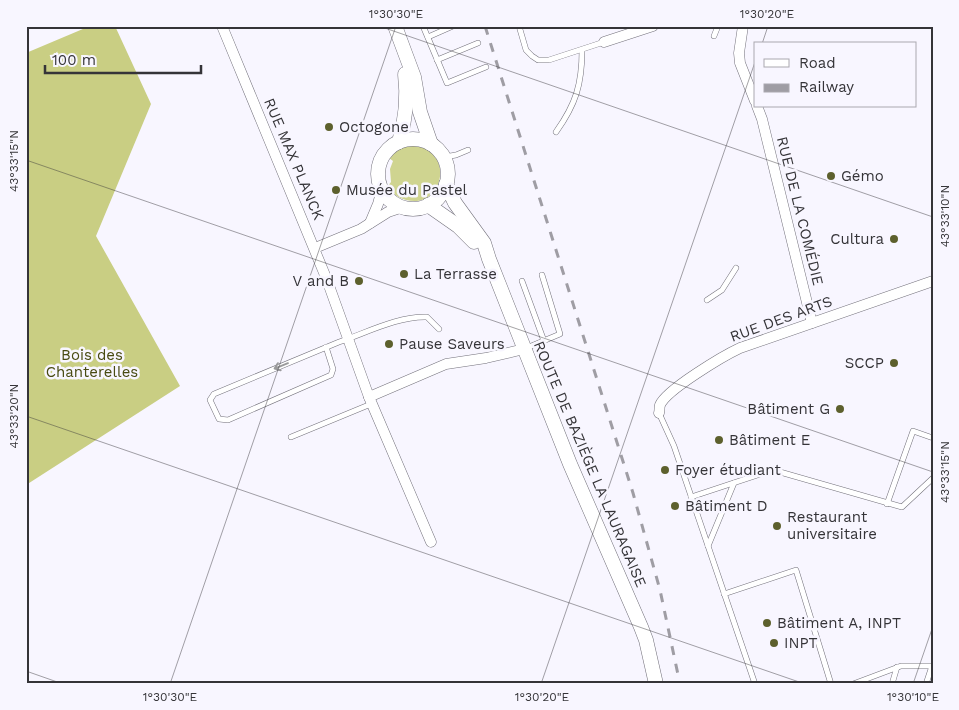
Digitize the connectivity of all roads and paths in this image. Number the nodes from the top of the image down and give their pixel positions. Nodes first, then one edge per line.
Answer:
1 (222, 26) edge
2 (387, 26) edge
3 (395, 26) edge
4 (423, 26) edge
5 (453, 26) edge
6 (519, 26) edge
7 (653, 26) edge
8 (718, 26) edge
9 (743, 26) edge
10 (714, 36) dead end
11 (428, 37) junction
12 (604, 42) joint
13 (478, 43) dead end
14 (582, 50) junction
15 (437, 60) junction
16 (486, 67) dead end
17 (578, 92) junction
18 (585, 94) dead end
19 (754, 98) edge
20 (758, 108) edge
21 (556, 132) dead end
22 (399, 142) junction
23 (431, 144) junction
24 (468, 150) dead end
25 (444, 157) junction
26 (446, 184) junction
27 (382, 189) junction
28 (428, 205) junction
29 (403, 207) junction
30 (370, 223) junction
31 (314, 248) junction
32 (489, 259) junction
33 (736, 268) dead end
34 (542, 275) dead end
35 (522, 281) dead end
36 (933, 282) edge
37 (707, 300) dead end
38 (812, 323) junction
39 (439, 329) dead end
40 (348, 339) junction
41 (544, 341) junction
42 (326, 347) junction
43 (524, 349) junction
44 (370, 400) junction
45 (659, 413) joint
46 (290, 437) dead end
47 (933, 438) edge
48 (933, 478) edge
49 (734, 483) junction
50 (690, 497) junction
51 (887, 504) junction
52 (431, 542) dead end
53 (708, 547) junction
54 (724, 594) junction
55 (933, 666) edge
56 (898, 667) junction
57 (656, 684) edge
58 (755, 684) edge
59 (831, 684) edge
60 (853, 684) edge
61 (892, 684) edge
62 (926, 684) edge

1 - 31 street, RUE MAX PLANCK
2 - 22 main road
3 - 23 main road
4 - 11 lane
5 - 11 lane
6 - 14 lane
7 - 12 street
8 - 10 lane
9 - 19 street
11 - 15 lane
12 - 14 lane
13 - 15 lane
14 - 17 lane
15 - 16 lane
17 - 18 lane
17 - 21 lane
20 - 38 street, RUE DE LA COMÉDIE
22 - 23 main road
22 - 27 main road
23 - 25 main road
24 - 25 lane
25 - 26 main road
26 - 28 main road
26 - 32 main road, ROUTE DE BAZIÈGE LA LAURAGAISE
27 - 29 main road
27 - 30 street
28 - 29 main road
28 - 32 main road, ROUTE DE BAZIÈGE LA LAURAGAISE
29 - 30 street
30 - 31 street
31 - 40 street, RUE MAX PLANCK
32 - 43 main road, ROUTE DE BAZIÈGE LA LAURAGAISE
33 - 37 lane
34 - 41 lane
35 - 41 lane
36 - 38 street, RUE DES ARTS
38 - 45 street, RUE DES ARTS
39 - 40 lane
40 - 42 lane
40 - 44 street, RUE MAX PLANCK
41 - 43 lane
42 -> 42 lane
43 - 44 street
43 - 57 main road, ROUTE DE BAZIÈGE LA LAURAGAISE
44 - 46 lane
44 - 52 street, RUE MAX PLANCK
45 - 50 lane
47 - 51 lane
48 - 51 lane
49 - 50 lane
49 - 51 lane
49 - 53 lane
50 - 53 lane
53 - 54 lane
54 - 58 lane
54 - 59 lane
55 - 56 lane
55 - 62 lane
56 - 60 lane
56 - 61 lane

